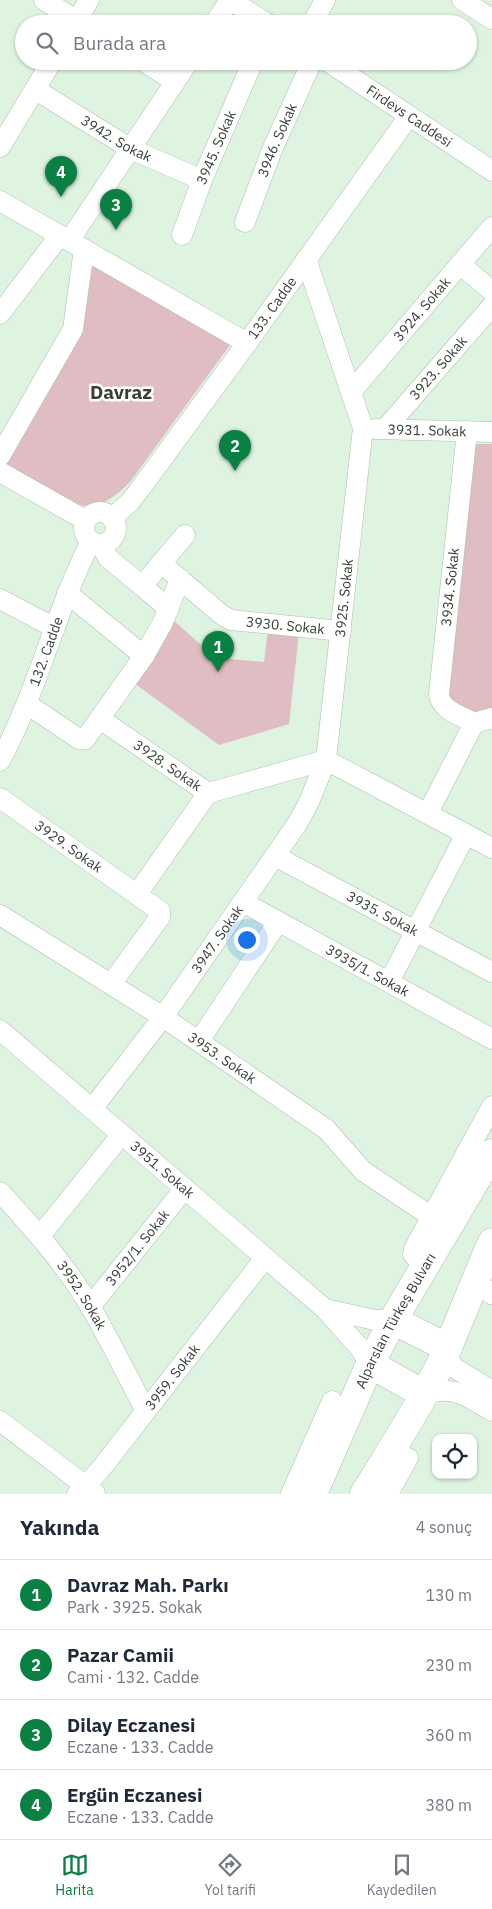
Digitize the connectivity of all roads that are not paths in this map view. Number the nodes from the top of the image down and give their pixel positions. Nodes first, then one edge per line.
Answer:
1 (44, 0) edge
2 (89, 0) edge
3 (230, 0) edge
4 (326, 0) edge
5 (467, 1) edge
6 (66, 15) edge
7 (82, 15) edge
8 (220, 15) edge
9 (254, 15) edge
10 (317, 15) edge
11 (492, 19) edge
12 (47, 70) edge
13 (157, 70) edge
14 (183, 70) edge
15 (249, 70) edge
16 (308, 70) edge
17 (340, 70) edge
18 (175, 82) junction
19 (36, 90) junction
20 (409, 116) junction
21 (0, 147) edge
22 (131, 148) junction
23 (491, 167) edge
24 (202, 180) junction
25 (0, 201) edge
26 (245, 222) dead end
27 (492, 227) edge
28 (182, 234) dead end
29 (71, 242) junction
30 (306, 259) junction
31 (460, 264) junction
32 (492, 290) edge
33 (492, 306) edge
34 (0, 314) edge
35 (246, 342) junction
36 (351, 392) junction
37 (363, 428) junction
38 (385, 429) junction
39 (467, 431) junction
40 (492, 432) edge
41 (0, 456) edge
42 (0, 472) edge
43 (112, 518) junction
44 (85, 520) junction
45 (185, 535) dead end
46 (96, 543) junction
47 (161, 563) junction
48 (180, 580) junction
49 (142, 586) junction
50 (67, 593) junction
51 (0, 599) edge
52 (169, 609) junction
53 (55, 628) junction
54 (341, 631) junction
55 (144, 656) junction
56 (28, 704) junction
57 (100, 719) junction
58 (483, 720) edge
59 (6, 736) edge
60 (326, 760) junction
61 (0, 761) edge
62 (208, 793) junction
63 (0, 798) edge
64 (428, 813) junction
65 (466, 834) junction
66 (492, 848) edge
67 (275, 856) junction
68 (137, 894) junction
69 (243, 902) junction
70 (0, 914) edge
71 (278, 922) junction
72 (416, 931) junction
73 (492, 972) edge
74 (389, 982) junction
75 (111, 984) junction
76 (163, 1017) junction
77 (0, 1030) edge
78 (492, 1039) edge
79 (198, 1041) junction
80 (492, 1106) edge
81 (92, 1109) junction
82 (122, 1134) junction
83 (492, 1153) edge
84 (184, 1188) junction
85 (2, 1200) edge
86 (432, 1217) junction
87 (40, 1236) junction
88 (492, 1242) edge
89 (266, 1258) junction
90 (423, 1267) junction
91 (90, 1307) junction
92 (325, 1309) junction
93 (393, 1320) junction
94 (448, 1348) junction
95 (370, 1364) junction
96 (492, 1391) edge
97 (424, 1394) junction
98 (332, 1401) dead end
99 (146, 1411) junction
100 (492, 1411) edge
101 (0, 1421) edge
102 (408, 1458) dead end
103 (86, 1491) edge
104 (291, 1494) edge
105 (312, 1494) edge
106 (364, 1494) edge
107 (388, 1494) edge

1 - 6 street
2 - 7 street
3 - 8 street
3 - 9 street
4 - 10 street
5 - 11 street
12 - 19 street
13 - 18 street
14 - 18 street
15 - 24 street, 3945. Sokak
16 - 26 street, 3946. Sokak
17 - 20 street, Firdevs Caddesi
18 - 22 street
19 - 21 street
19 - 22 street, 3942. Sokak
20 - 23 street, Firdevs Caddesi
20 - 30 street, 133. Cadde
22 - 24 street, 3942. Sokak
22 - 29 street
24 - 28 street, 3945. Sokak
25 - 29 street, 133. Cadde
27 - 31 street, 3924. Sokak
29 - 34 street
29 - 35 street, 133. Cadde
29 - 41 street
30 - 35 street, 133. Cadde
30 - 36 street, 3925. Sokak
31 - 32 street
31 - 36 street, 3924. Sokak
33 - 38 street, 3923. Sokak
35 - 43 street
36 - 37 street, 3925. Sokak
37 - 38 street, 3931. Sokak
37 - 54 street, 3925. Sokak
38 - 39 street, 3931. Sokak
39 - 40 street, 3931. Sokak
39 - 58 street, 3934. Sokak
42 - 44 street
43 - 44 street
43 - 46 street
44 - 46 street
45 - 47 street
46 - 49 street
46 - 50 street, 132. Cadde
47 - 48 street, 3930. Sokak
47 - 49 street
48 - 52 street
48 - 54 street, 3930. Sokak
49 - 52 street
50 - 53 street, 132. Cadde
50 - 55 street
51 - 53 street
52 - 55 street
53 - 56 street, 132. Cadde
54 - 60 street, 3925. Sokak
55 - 57 street
56 - 57 street
56 - 59 street, 132. Cadde
57 - 62 street, 3928. Sokak
58 - 64 street
59 - 61 street, 132. Cadde
60 - 62 street, 3928. Sokak
60 - 64 street
60 - 67 street, 3947. Sokak
62 - 68 street
63 - 68 street, 3929. Sokak
64 - 65 street
65 - 66 street
65 - 72 street
67 - 69 street, 3947. Sokak
67 - 72 street, 3935. Sokak
68 - 75 street, 3929. Sokak
69 - 71 street, 3935/1. Sokak
69 - 76 street, 3947. Sokak
70 - 75 street, 3953. Sokak
71 - 74 street, 3935/1. Sokak
71 - 79 street
72 - 73 street, 3935. Sokak
72 - 74 street
74 - 78 street, 3935/1. Sokak
75 - 76 street, 3953. Sokak
76 - 79 street, 3953. Sokak
76 - 81 street, 3947. Sokak
77 - 81 street, 3951. Sokak
79 - 86 street, 3953. Sokak
80 - 86 street
81 - 82 street, 3951. Sokak
82 - 84 street, 3951. Sokak
82 - 87 street
83 - 90 highway, Alparslan Türkeş Bulvarı
84 - 89 street, 3951. Sokak
84 - 91 street, 3952/1. Sokak
85 - 87 street, 3952. Sokak
86 - 90 street
87 - 91 street, 3952. Sokak
88 - 94 highway
89 - 92 street, 3951. Sokak
89 - 99 street, 3959. Sokak
90 - 93 highway, Alparslan Türkeş Bulvarı
91 - 99 street, 3952. Sokak
92 - 93 street, 3951. Sokak
92 - 95 street, 3951. Sokak
93 - 94 highway
93 - 95 highway, Alparslan Türkeş Bulvarı
94 - 96 street
94 - 97 highway
95 - 97 highway
95 - 105 highway, Alparslan Türkeş Bulvarı
97 - 100 street
97 - 106 highway
98 - 104 street
99 - 103 street, 3959. Sokak
101 - 103 street
102 - 107 street

